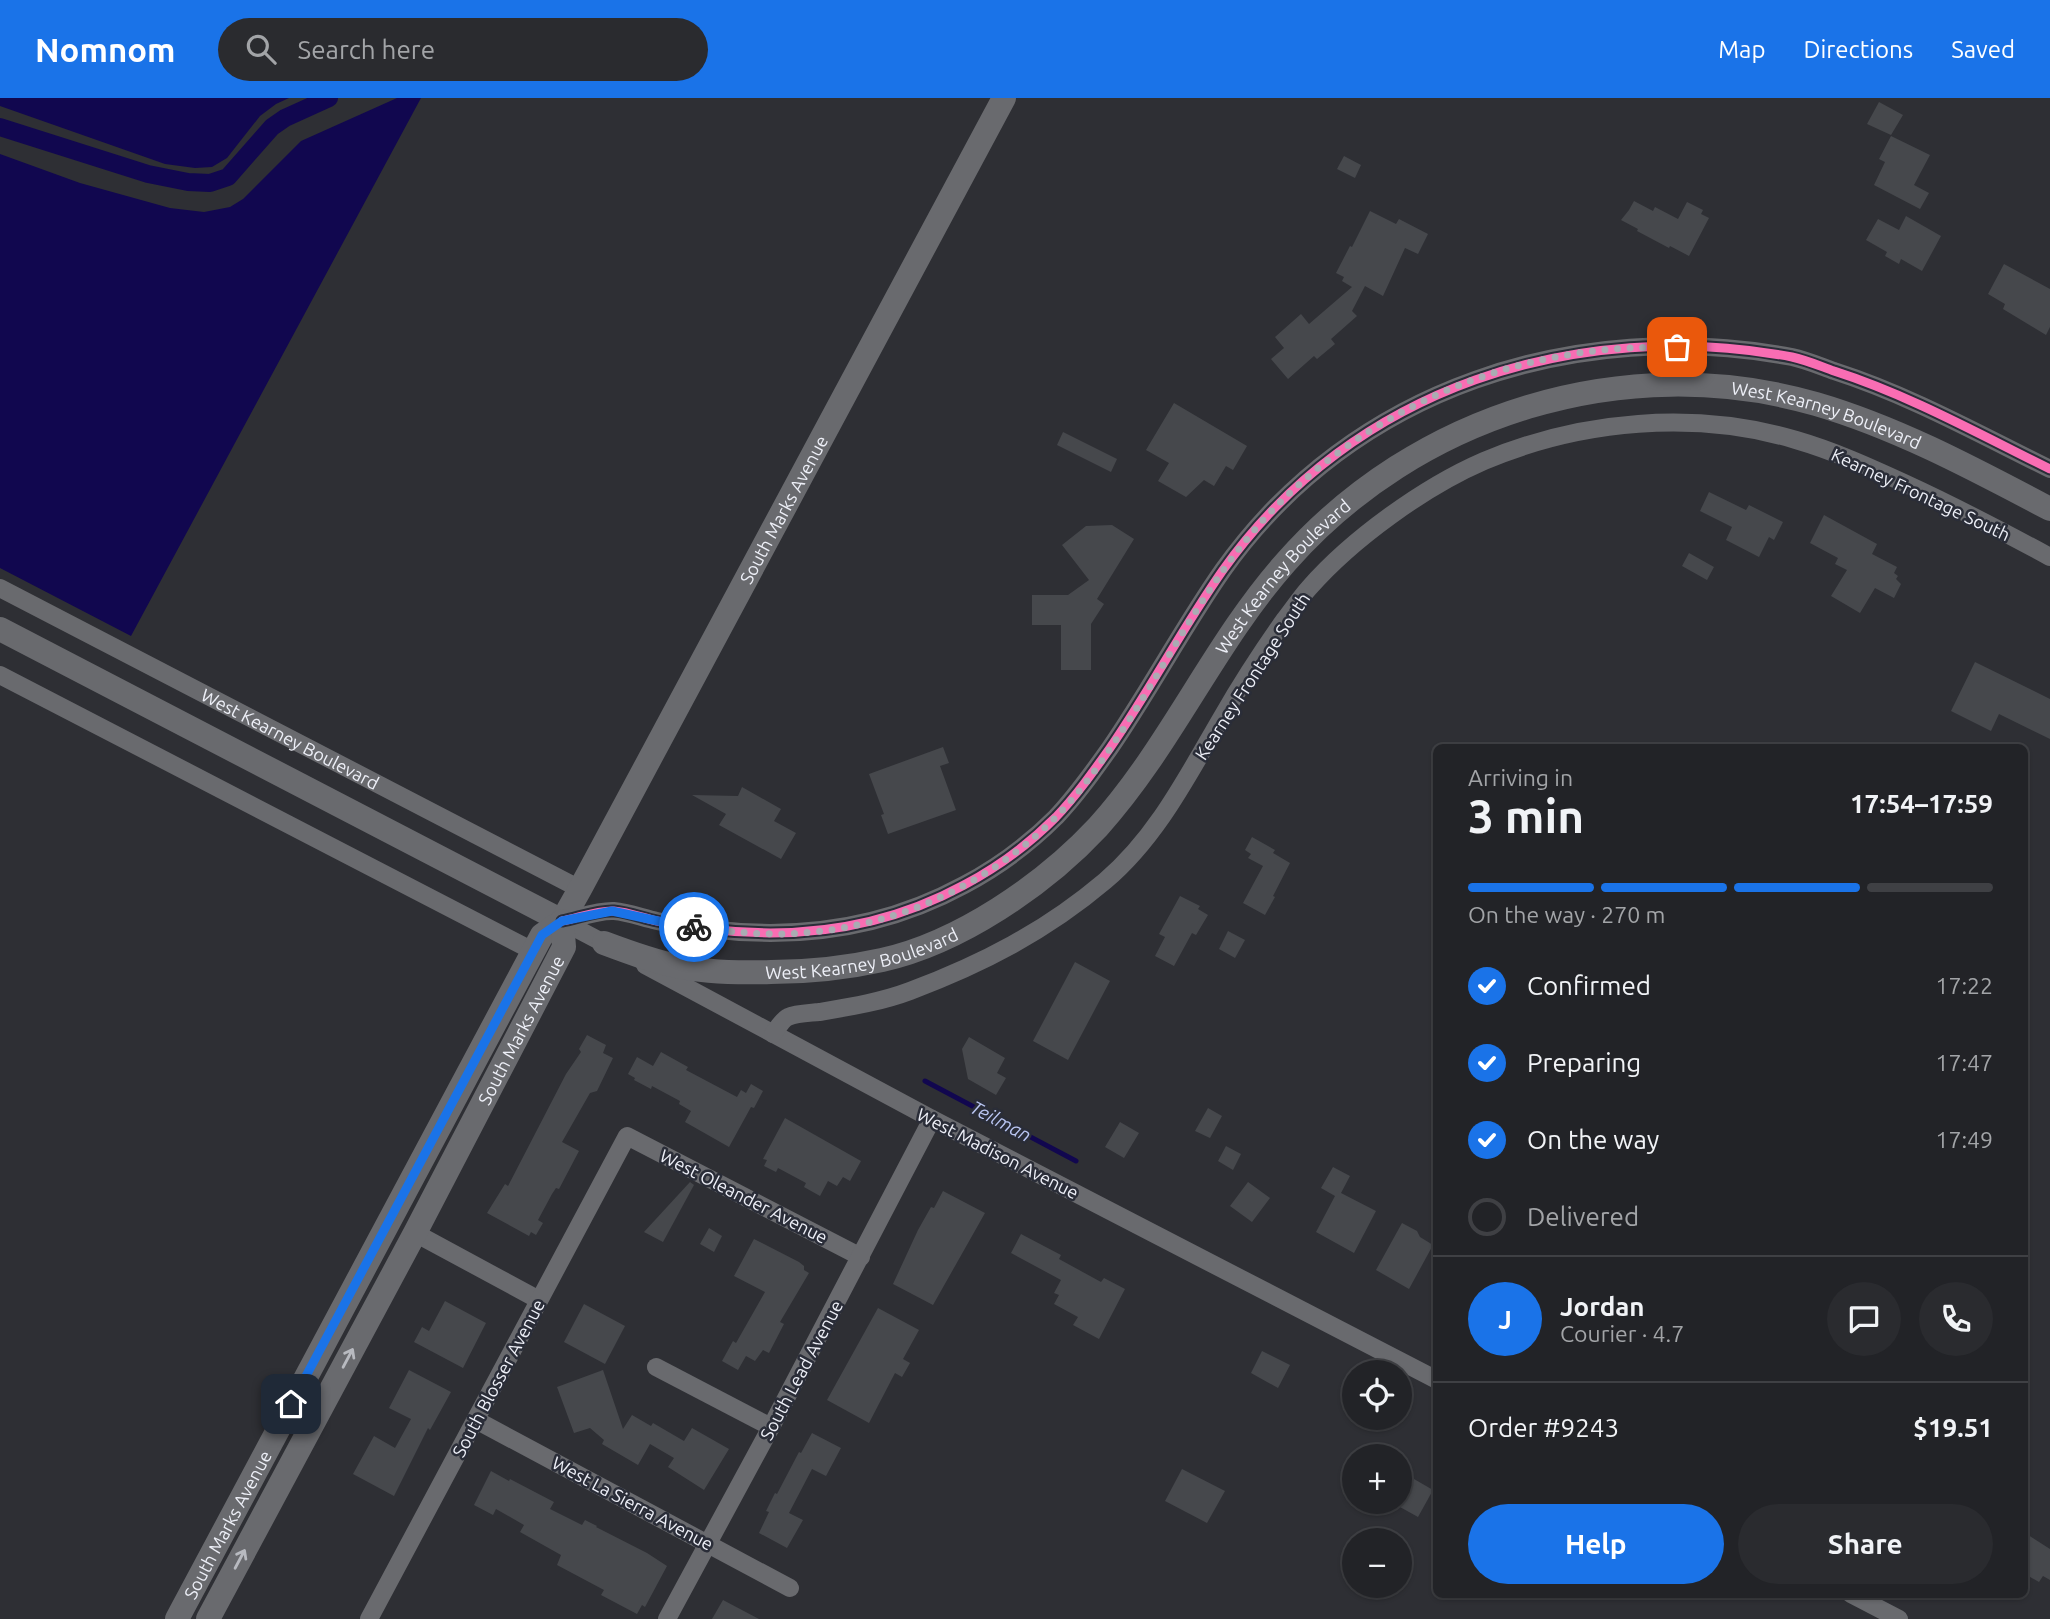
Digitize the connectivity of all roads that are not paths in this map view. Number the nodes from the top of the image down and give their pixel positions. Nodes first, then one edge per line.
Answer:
1 (1004, 98) edge
2 (2050, 469) edge
3 (2050, 509) edge
4 (2050, 557) edge
5 (0, 588) edge
6 (0, 629) edge
7 (0, 675) edge
8 (580, 889) junction
9 (562, 921) junction
10 (604, 943) junction
11 (533, 951) junction
12 (773, 1034) junction
13 (932, 1119) junction
14 (627, 1136) joint
15 (415, 1233) junction
16 (861, 1256) junction
17 (539, 1300) junction
18 (656, 1367) dead end
19 (1433, 1378) edge
20 (475, 1420) junction
21 (771, 1427) junction
22 (708, 1543) junction
23 (790, 1588) dead end
24 (1859, 1598) edge
25 (177, 1619) edge
26 (208, 1619) edge
27 (369, 1619) edge
28 (667, 1619) edge
29 (1899, 1619) edge

1 - 8 main road, South Marks Avenue
2 - 9 street
3 - 10 main road, West Kearney Boulevard
4 - 12 street, Kearney Frontage South
5 - 8 street, West Kearney Boulevard
6 - 9 main road, West Kearney Boulevard
7 - 11 street
8 - 9 main road, South Marks Avenue
9 - 10 street, West Madison Avenue
9 - 11 main road, South Marks Avenue
9 - 15 main road, South Marks Avenue
10 - 12 street, West Madison Avenue
11 - 25 main road, South Marks Avenue
12 - 13 street, West Madison Avenue
13 - 16 street, South Lead Avenue
13 - 19 street, West Madison Avenue
14 - 16 street, West Oleander Avenue
14 - 17 street, South Blosser Avenue
15 - 17 street
26 -> 15 main road, South Marks Avenue
16 - 21 street, South Lead Avenue
17 - 20 street, South Blosser Avenue
18 - 21 street
20 - 22 street, West La Sierra Avenue
20 - 27 street, South Blosser Avenue
21 - 22 street, South Lead Avenue
22 - 23 street, West La Sierra Avenue
22 - 28 street, South Lead Avenue
24 - 29 street

